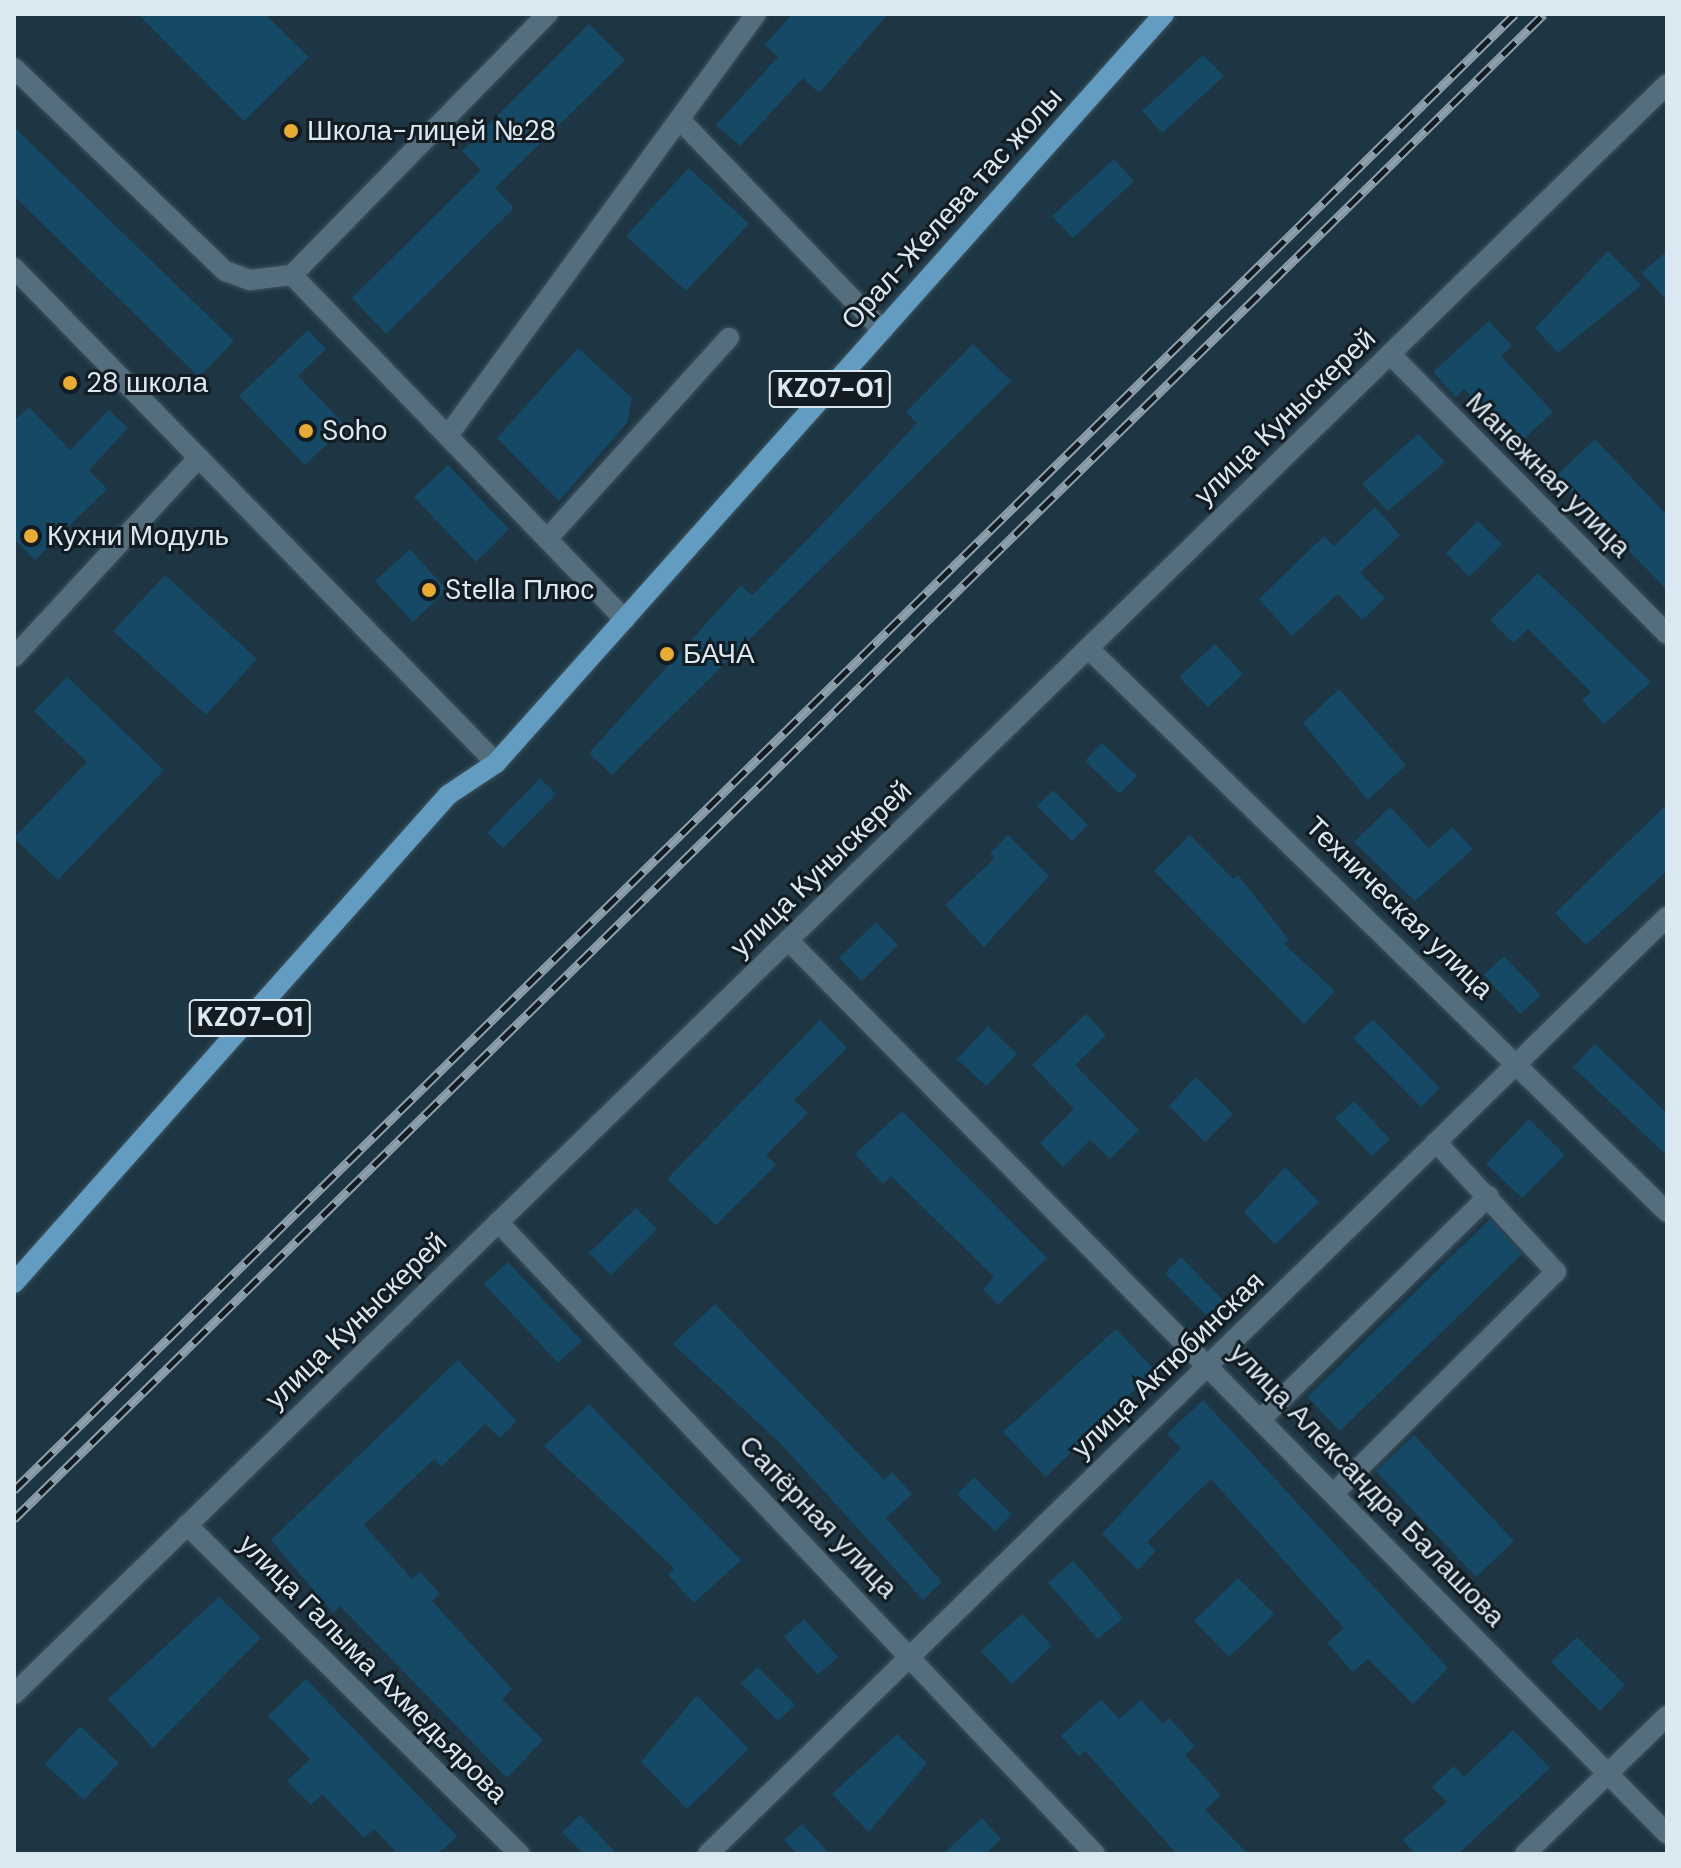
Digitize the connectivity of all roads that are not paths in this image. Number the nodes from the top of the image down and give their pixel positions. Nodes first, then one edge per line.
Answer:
1 (548, 14) edge
2 (756, 14) edge
3 (1164, 14) edge
4 (14, 68) edge
5 (1667, 84) edge
6 (682, 122) junction
7 (14, 268) edge
8 (292, 275) junction
9 (882, 330) junction
10 (729, 338) dead end
11 (1390, 354) junction
12 (449, 434) junction
13 (199, 457) junction
14 (548, 538) junction
15 (625, 620) junction
16 (1667, 634) edge
17 (1088, 648) junction
18 (14, 657) edge
19 (496, 763) junction
20 (1667, 917) edge
21 (788, 940) junction
22 (1518, 1063) junction
23 (1436, 1142) junction
24 (1489, 1196) junction
25 (1667, 1212) edge
26 (498, 1222) junction
27 (14, 1283) edge
28 (1209, 1364) junction
29 (1263, 1417) junction
30 (1335, 1492) junction
31 (187, 1525) junction
32 (912, 1655) junction
33 (14, 1694) edge
34 (1667, 1716) edge
35 (1609, 1771) junction
36 (1667, 1834) edge
37 (520, 1854) edge
38 (708, 1854) edge
39 (1095, 1854) edge
40 (1525, 1854) edge

1 - 8 street
2 - 6 street
3 - 9 main road, Орал-Желева тас жолы / KZ07-01
4 - 8 street
5 - 11 street, улица Куныскерей
6 - 9 street
6 - 12 street
7 - 13 street
8 - 12 street
9 - 15 main road, Орал-Желева тас жолы / KZ07-01
10 - 14 street
11 - 16 street, Манежная улица
11 - 17 street, улица Куныскерей
12 - 14 street
13 - 18 street
13 - 19 street
14 - 15 street
15 - 19 main road, Орал-Желева тас жолы / KZ07-01
17 - 21 street, улица Куныскерей
17 - 22 street, Техническая улица
19 - 27 main road, KZ07-01
20 - 22 street, улица Актюбинская
21 - 26 street, улица Куныскерей
21 - 28 street, улица Александра Балашова
22 - 23 street, улица Актюбинская
22 - 25 street, Техническая улица
23 - 24 street
23 - 28 street, улица Актюбинская
24 - 29 street
24 - 30 street
26 - 31 street, улица Куныскерей
26 - 32 street, Сапёрная улица
28 - 29 street, улица Александра Балашова
28 - 32 street, улица Актюбинская
29 - 30 street, улица Александра Балашова
30 - 35 street, улица Александра Балашова
31 - 33 street, улица Куныскерей
31 - 37 street, улица Галыма Ахмедьярова
32 - 38 street, улица Актюбинская
32 - 39 street, Сапёрная улица
34 - 35 street
35 - 36 street, улица Александра Балашова
35 - 40 street

